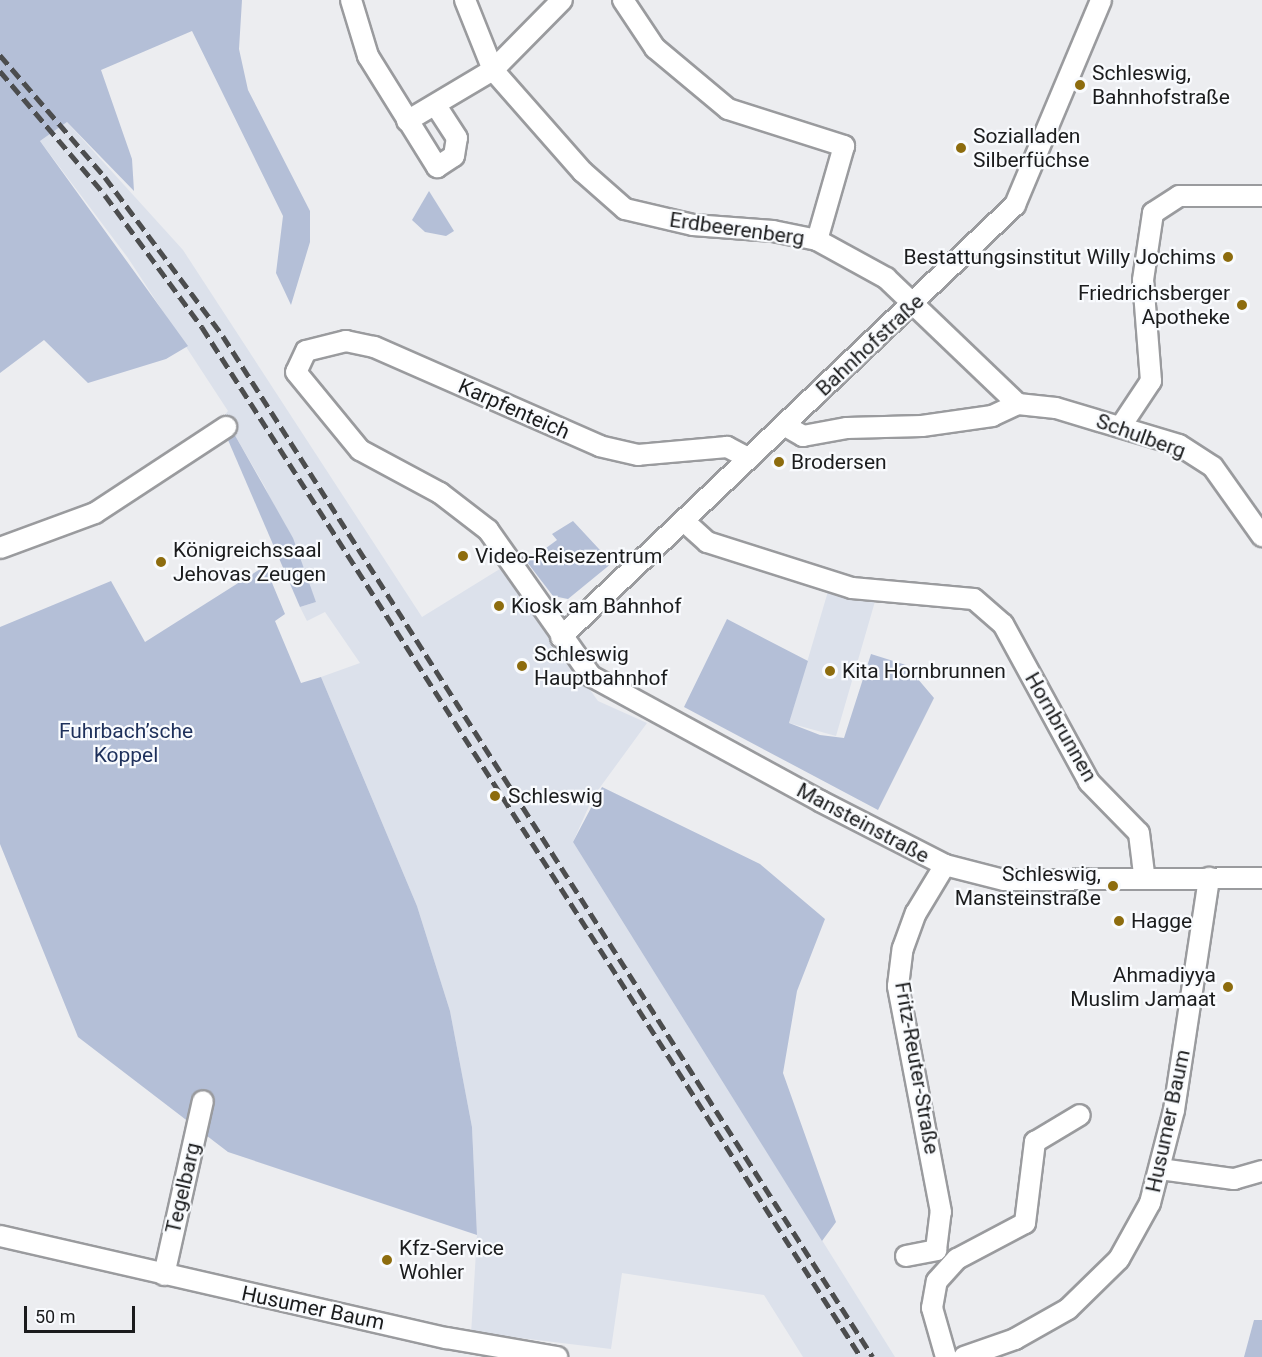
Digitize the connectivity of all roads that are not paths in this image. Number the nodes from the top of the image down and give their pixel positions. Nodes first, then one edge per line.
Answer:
1 (351, 0) edge
2 (465, 0) edge
3 (562, 0) edge
4 (623, 0) edge
5 (1101, 0) edge
6 (493, 69) junction
7 (437, 107) junction
8 (407, 121) junction
9 (1262, 196) edge
10 (817, 240) junction
11 (913, 305) junction
12 (296, 372) joint
13 (1018, 404) junction
14 (784, 425) junction
15 (1121, 426) junction
16 (226, 427) dead end
17 (748, 458) junction
18 (685, 522) junction
19 (1262, 536) edge
20 (0, 548) edge
21 (561, 637) junction
22 (945, 865) junction
23 (1144, 874) junction
24 (1209, 878) junction
25 (1262, 878) edge
26 (203, 1101) dead end
27 (1080, 1115) dead end
28 (1161, 1169) junction
29 (1262, 1171) edge
30 (0, 1236) edge
31 (906, 1256) dead end
32 (164, 1275) junction
33 (492, 1352) edge
34 (557, 1357) edge
35 (946, 1357) edge
36 (964, 1357) edge

1 - 8 street
2 - 6 street, Erdbeerenberg
3 - 6 street
4 - 10 street
5 - 11 street, Bahnhofstraße
6 - 7 street
6 - 10 street, Erdbeerenberg
7 - 8 street
7 - 8 street
9 - 15 street
10 - 11 street, Erdbeerenberg
11 - 13 street, Erdbeerenberg
11 - 14 street, Bahnhofstraße
12 - 17 street, Karpfenteich
12 - 21 street, Mansteinstraße
13 - 14 street
13 - 15 street, Schulberg
14 - 17 street, Bahnhofstraße
15 - 19 street, Schulberg
16 - 20 street
17 - 18 street, Bahnhofstraße
18 - 21 street, Bahnhofstraße
18 - 23 street, Hornbrunnen
21 - 22 street, Mansteinstraße
22 - 23 street, Mansteinstraße
22 - 31 street, Fritz-Reuter-Straße
23 - 24 street, Mansteinstraße
24 - 25 street
24 - 28 street, Husumer Baum
26 - 32 street, Tegelbarg
27 - 35 street
28 - 29 street
28 - 36 street, Husumer Baum
30 - 32 street, Husumer Baum
32 - 33 street, Husumer Baum
33 - 34 street, Husumer Baum

